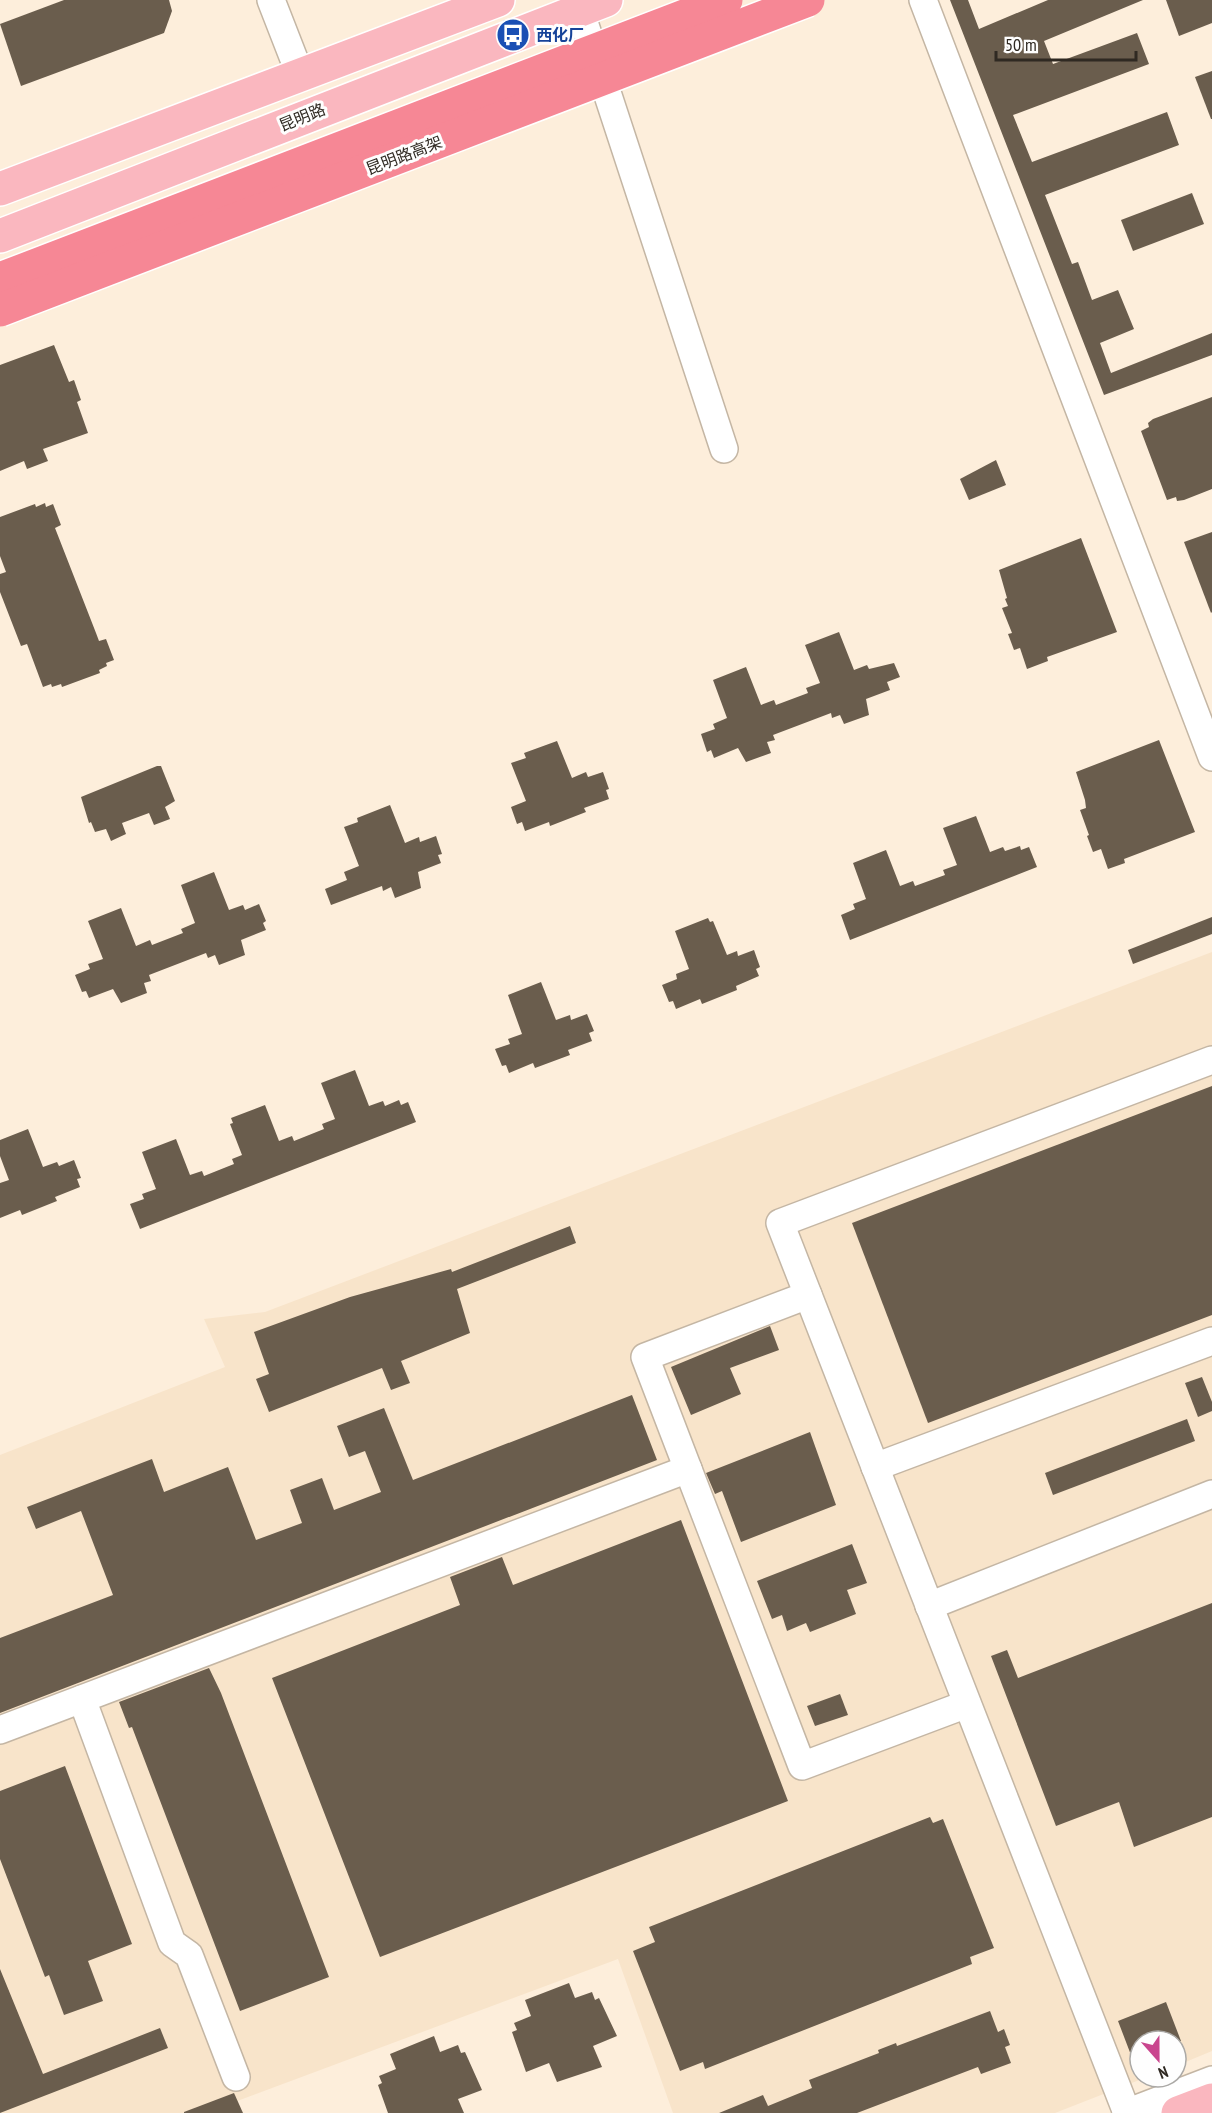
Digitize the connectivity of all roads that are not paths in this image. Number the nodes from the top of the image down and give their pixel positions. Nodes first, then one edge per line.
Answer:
1 (271, 0) edge
2 (498, 0) edge
3 (726, 0) edge
4 (808, 0) edge
5 (923, 0) edge
6 (593, 5) edge
7 (301, 76) junction
8 (0, 189) edge
9 (0, 236) edge
10 (0, 279) edge
11 (0, 310) edge
12 (724, 449) dead end
13 (1212, 757) edge
14 (1212, 1060) edge
15 (808, 1295) junction
16 (1212, 1341) edge
17 (875, 1467) junction
18 (688, 1469) junction
19 (1212, 1494) edge
20 (929, 1606) junction
21 (82, 1699) junction
22 (967, 1704) junction
23 (0, 1730) edge
24 (236, 2077) dead end
25 (1212, 2080) edge
26 (1212, 2100) edge
27 (1126, 2113) edge
28 (1178, 2113) edge

1 - 7 street
2 - 7 main road
3 - 10 highway, 昆明路高架, bridge
4 - 11 highway, 昆明路高架, bridge
5 - 13 street
6 - 9 main road, 昆明路
6 - 12 street
7 - 8 main road
14 - 15 street
15 - 17 street
15 - 18 street
16 - 17 street
17 - 20 street
18 - 21 street
18 - 22 street
19 - 20 street
20 - 22 street
21 - 23 street
21 - 24 street
22 - 27 street
25 - 27 street
26 - 28 main road

